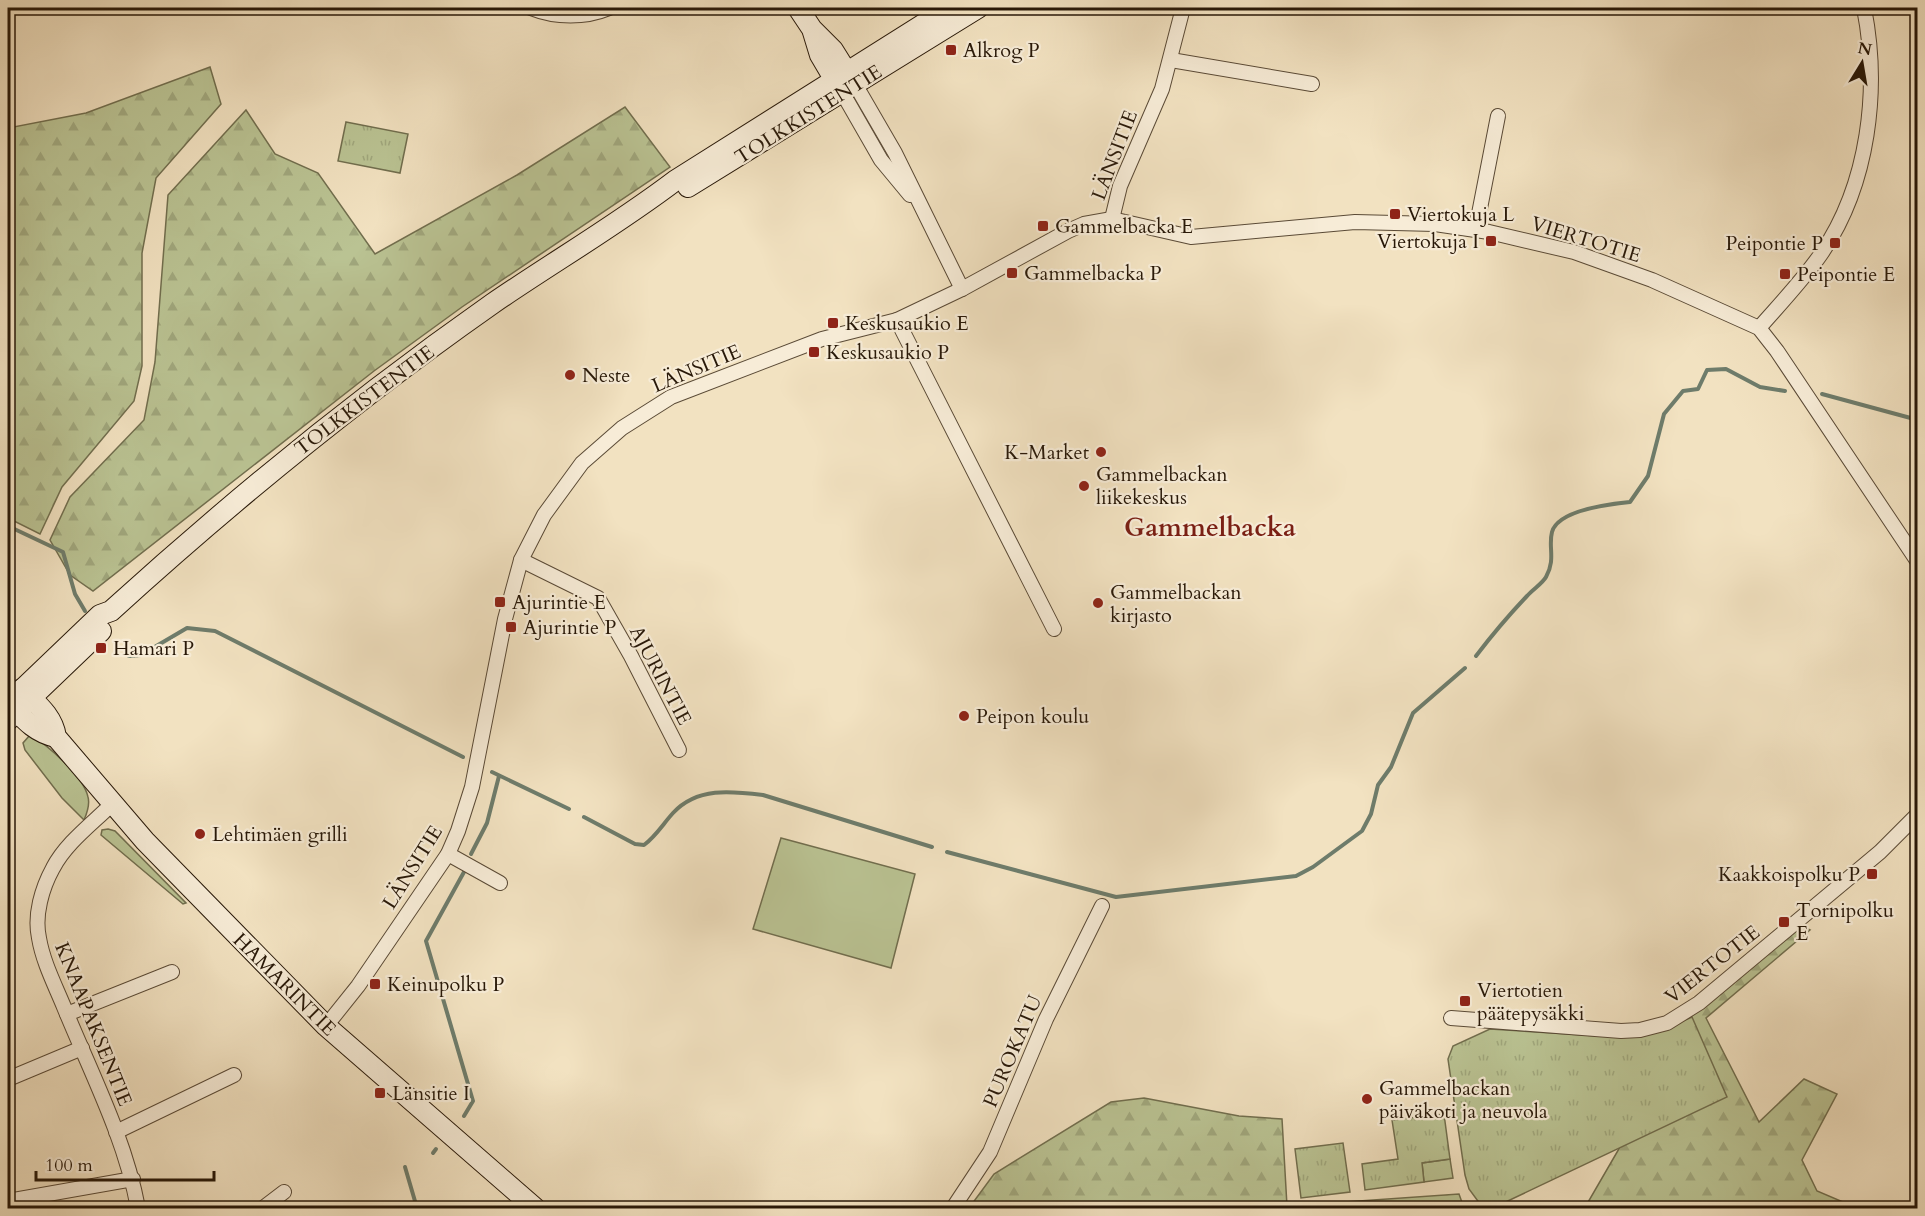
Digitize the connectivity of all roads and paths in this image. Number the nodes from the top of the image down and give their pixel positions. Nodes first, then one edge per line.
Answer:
1 (531, 8) edge
2 (609, 8) edge
3 (798, 8) edge
4 (949, 8) edge
5 (978, 8) edge
6 (1183, 8) edge
7 (1864, 8) edge
8 (1171, 60) junction
9 (844, 82) junction
10 (1312, 84) dead end
11 (1498, 116) dead end
12 (1112, 219) junction
13 (1476, 230) junction
14 (962, 289) junction
15 (897, 320) junction
16 (1760, 328) junction
17 (521, 560) junction
18 (1917, 562) edge
19 (1054, 629) dead end
20 (15, 704) edge
21 (679, 750) dead end
22 (112, 804) junction
23 (1917, 816) edge
24 (448, 854) junction
25 (500, 883) dead end
26 (1102, 906) dead end
27 (172, 972) dead end
28 (67, 1014) junction
29 (1450, 1018) dead end
30 (326, 1026) junction
31 (82, 1048) junction
32 (234, 1075) dead end
33 (8, 1076) edge
34 (116, 1132) junction
35 (133, 1179) junction
36 (284, 1191) dead end
37 (8, 1201) edge
38 (138, 1209) edge
39 (263, 1209) edge
40 (535, 1209) edge
41 (953, 1209) edge

1 - 2 street
3 - 9 street
4 - 9 street, TOLKKISTENTIE
5 - 9 street, TOLKKISTENTIE
6 - 8 street, LÄNSITIE
7 - 16 street
8 - 10 street
8 - 12 street, LÄNSITIE
9 - 14 street
9 - 20 street, TOLKKISTENTIE
11 - 13 street
12 - 13 street, VIERTOTIE
12 - 14 street, LÄNSITIE
13 - 16 street, VIERTOTIE
14 - 15 street, LÄNSITIE
15 - 17 street, LÄNSITIE
15 - 19 street
16 - 18 street
17 - 21 street, AJURINTIE
17 - 24 street, LÄNSITIE
20 - 22 street, HAMARINTIE
22 - 28 street, KNAAPAKSENTIE
22 - 30 street, HAMARINTIE
23 - 29 street, VIERTOTIE
24 - 25 street
24 - 30 street, LÄNSITIE
26 - 41 street, PUROKATU
27 - 28 street
28 - 31 street, KNAAPAKSENTIE
30 - 40 street, HAMARINTIE
31 - 33 street
31 - 34 street, KNAAPAKSENTIE
32 - 34 street
34 - 35 street, KNAAPAKSENTIE
35 - 37 street
35 - 38 street, KNAAPAKSENTIE
36 - 39 street

